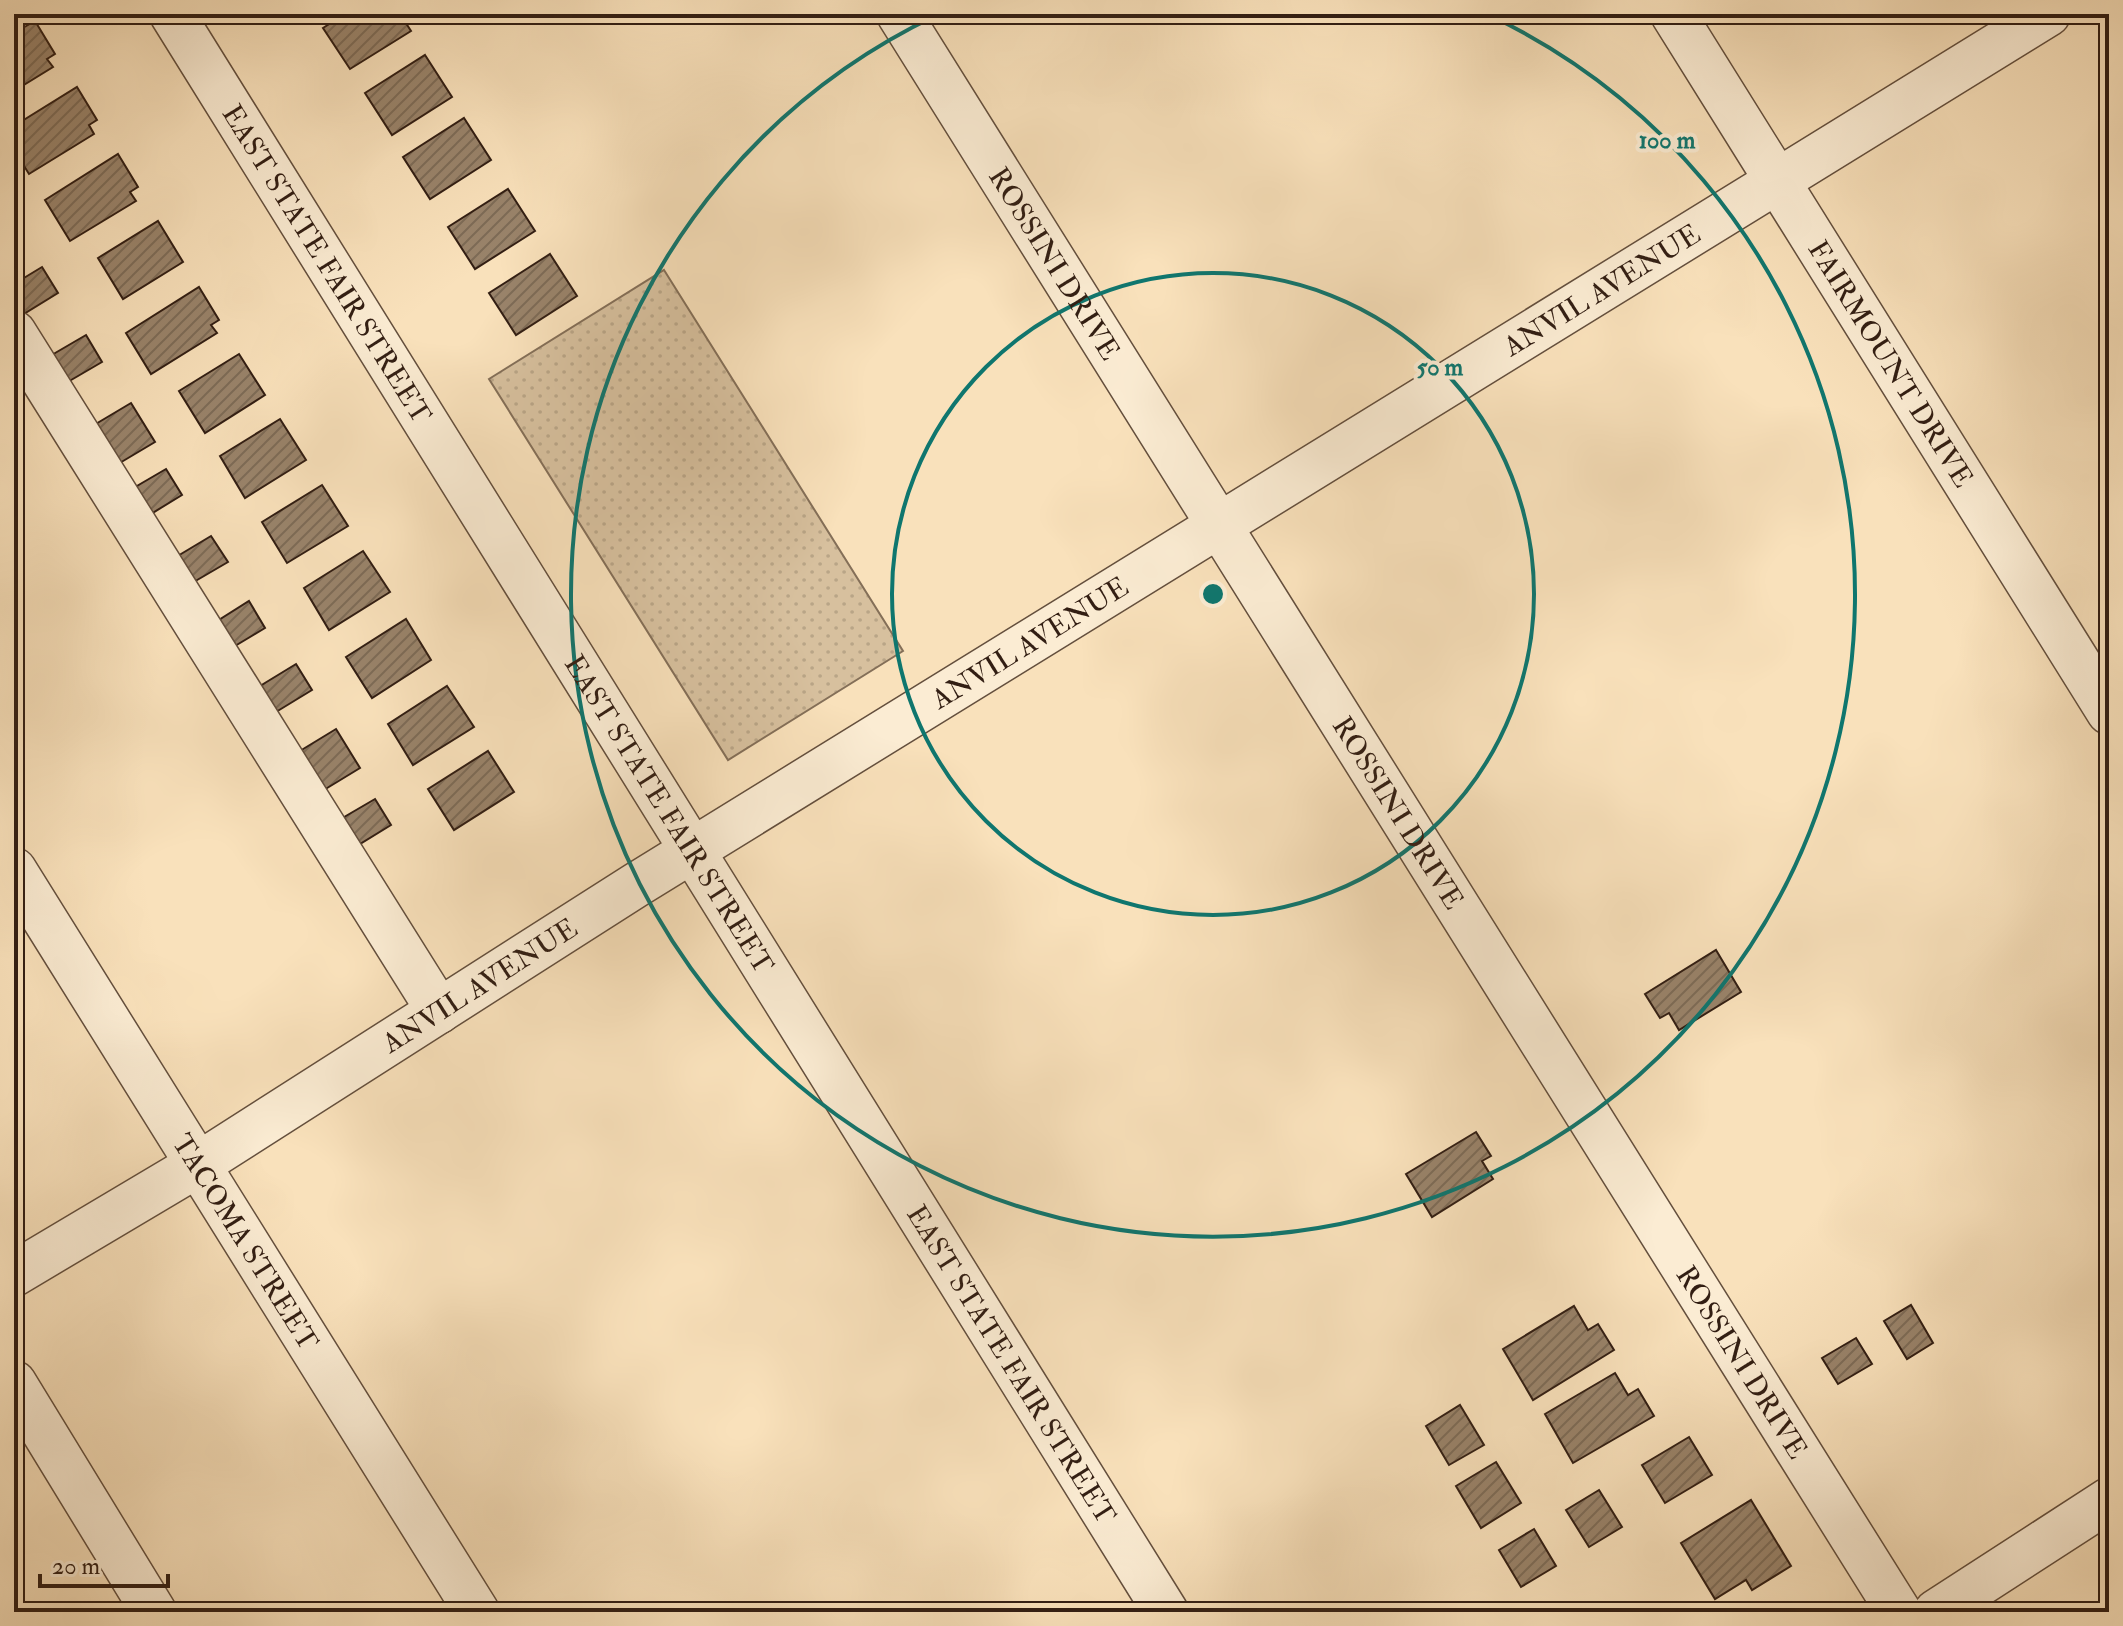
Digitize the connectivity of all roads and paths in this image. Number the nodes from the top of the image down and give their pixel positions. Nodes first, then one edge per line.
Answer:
1 (172, 14) edge
2 (899, 14) edge
3 (1673, 14) edge
4 (2048, 14) edge
5 (1777, 181) junction
6 (14, 333) edge
7 (1218, 526) junction
8 (2109, 712) edge
9 (690, 852) junction
10 (14, 870) edge
11 (439, 1011) junction
12 (199, 1164) junction
13 (14, 1274) edge
14 (14, 1383) edge
15 (2109, 1500) edge
16 (154, 1612) edge
17 (477, 1612) edge
18 (1166, 1612) edge
19 (1899, 1612) edge
20 (1936, 1612) edge

1 - 9 street, EAST STATE FAIR STREET
2 - 7 street, ROSSINI DRIVE
3 - 5 street, FAIRMOUNT DRIVE
4 - 5 street, ANVIL AVENUE
5 - 7 street, ANVIL AVENUE
5 - 8 street, FAIRMOUNT DRIVE
6 - 11 street
7 - 9 street, ANVIL AVENUE
7 - 19 street, ROSSINI DRIVE
9 - 11 street, ANVIL AVENUE
9 - 18 street, EAST STATE FAIR STREET
10 - 12 street, TACOMA STREET
11 - 12 street, ANVIL AVENUE
12 - 13 street, ANVIL AVENUE
12 - 17 street, TACOMA STREET
14 - 16 street
15 - 20 street

